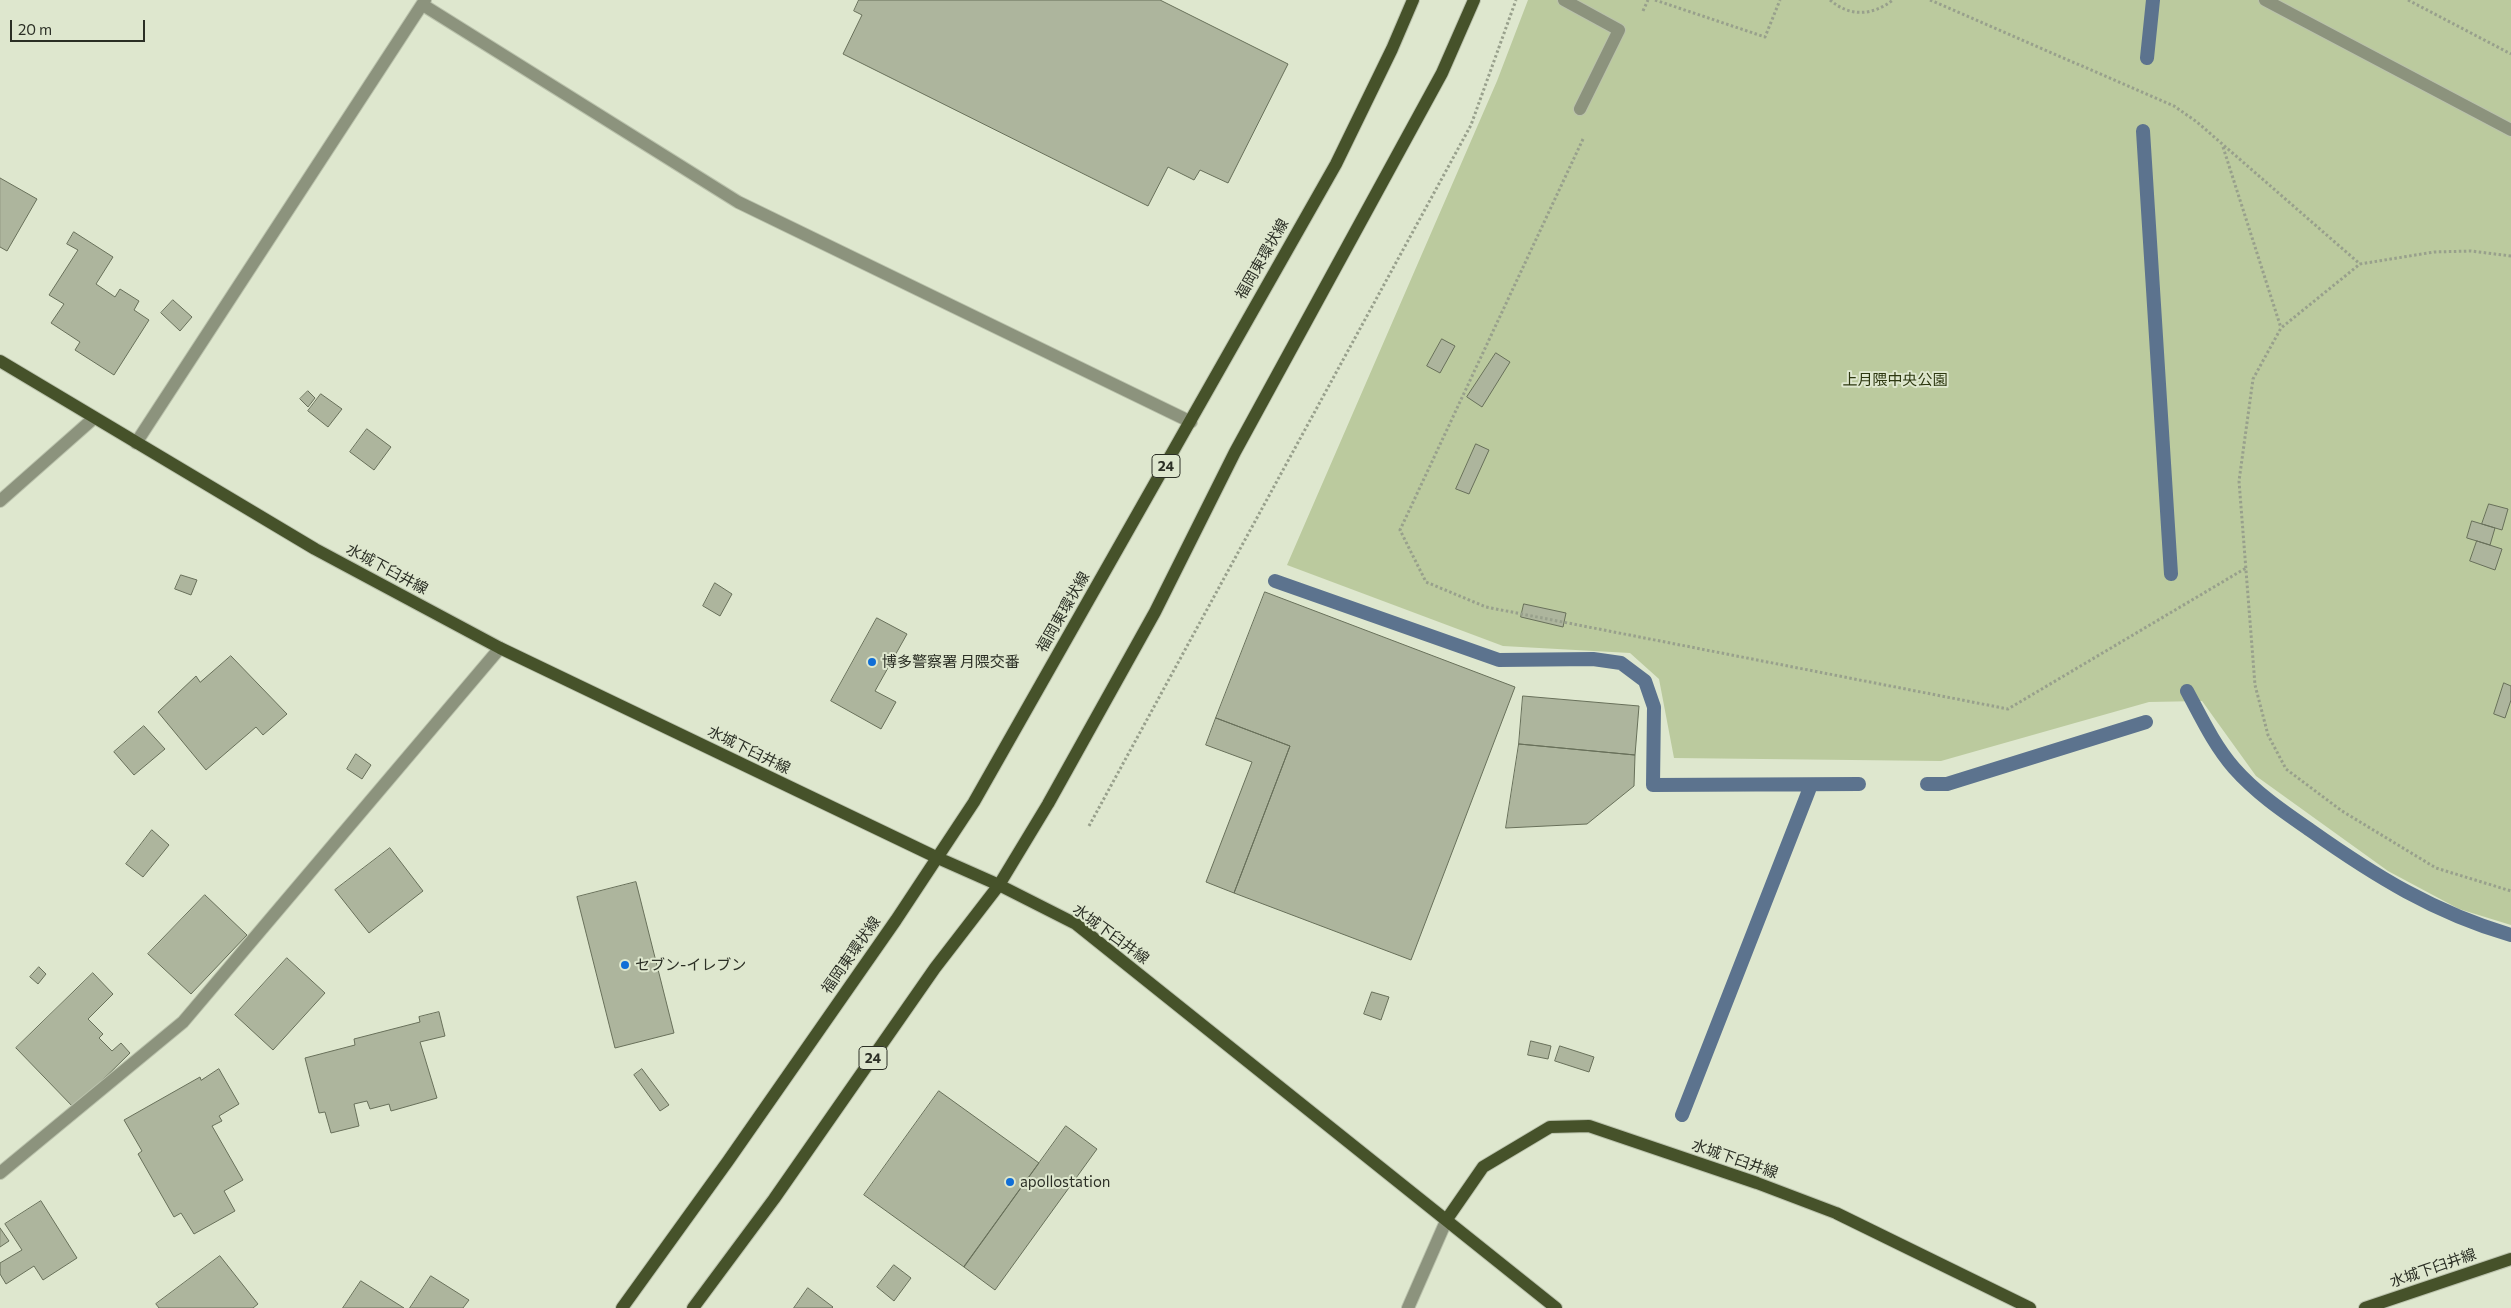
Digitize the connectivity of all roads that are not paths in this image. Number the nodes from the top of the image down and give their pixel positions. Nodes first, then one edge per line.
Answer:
1 (1413, 0) edge
2 (1474, 0) edge
3 (1564, 0) edge
4 (2265, 0) edge
5 (424, 3) edge
6 (1580, 109) dead end
7 (2511, 130) edge
8 (0, 361) edge
9 (94, 418) junction
10 (1191, 422) junction
11 (136, 443) junction
12 (0, 501) edge
13 (500, 648) junction
14 (938, 858) junction
15 (999, 885) junction
16 (0, 1173) edge
17 (1447, 1219) junction
18 (2511, 1259) edge
19 (622, 1308) edge
20 (693, 1308) edge
21 (1408, 1308) edge
22 (1556, 1308) edge
23 (2030, 1308) edge
24 (2365, 1308) edge

1 - 10 main road, 福岡東環状線 / 24
2 - 15 main road, 24
3 - 6 street
4 - 7 street
5 - 10 street
5 - 11 street
8 - 9 main road, 水城下臼井線
9 - 11 main road, 水城下臼井線
9 - 12 street
10 - 14 main road, 福岡東環状線 / 24
11 - 13 main road, 水城下臼井線
13 - 14 main road, 水城下臼井線
13 - 16 street
14 - 15 main road, 水城下臼井線
14 - 19 main road, 福岡東環状線 / 24
15 - 17 main road, 水城下臼井線
15 - 20 main road, 24
17 - 21 street
17 - 22 main road, 水城下臼井線
17 - 23 main road, 水城下臼井線
18 - 24 main road, 水城下臼井線

